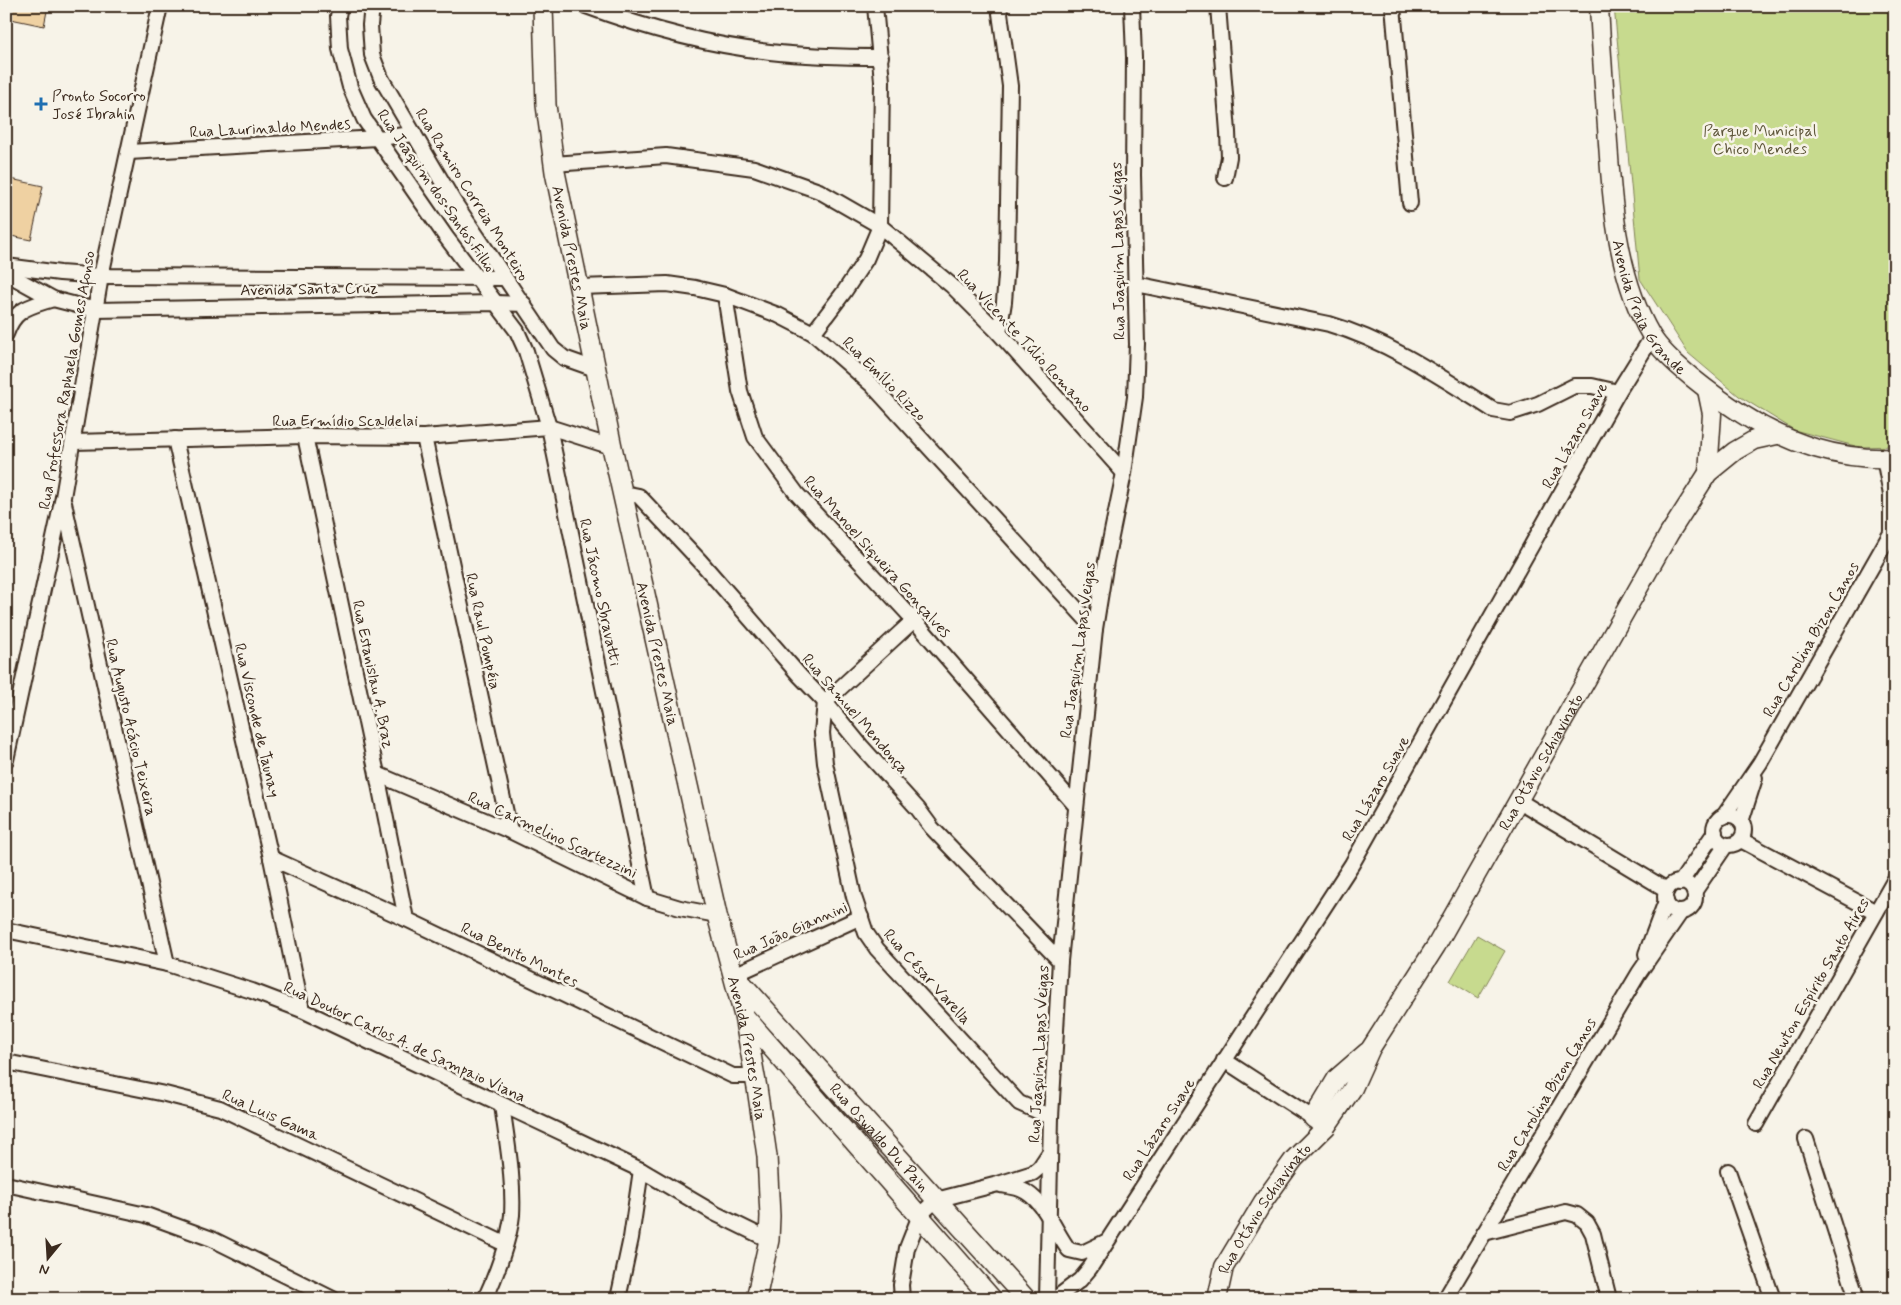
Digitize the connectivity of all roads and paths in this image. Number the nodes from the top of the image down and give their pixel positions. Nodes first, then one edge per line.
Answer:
1 (160, 6) edge
2 (340, 6) edge
3 (372, 6) edge
4 (543, 6) edge
5 (586, 6) edge
6 (875, 6) edge
7 (998, 6) edge
8 (1132, 6) edge
9 (1218, 6) edge
10 (1394, 6) edge
11 (1599, 6) edge
12 (880, 57) junction
13 (414, 134) junction
14 (378, 138) junction
15 (129, 152) junction
16 (553, 164) junction
17 (1224, 178) dead end
18 (1410, 203) dead end
19 (880, 226) junction
20 (6, 266) edge
21 (6, 273) edge
22 (101, 276) junction
23 (475, 277) junction
24 (505, 278) junction
25 (1136, 284) junction
26 (580, 287) junction
27 (725, 295) junction
28 (53, 299) junction
29 (496, 302) junction
30 (524, 304) junction
31 (96, 310) junction
32 (813, 333) junction
33 (999, 333) junction
34 (6, 334) edge
35 (1652, 337) junction
36 (595, 369) junction
37 (1707, 390) junction
38 (1618, 392) junction
39 (550, 427) junction
40 (1777, 435) junction
41 (305, 436) junction
42 (424, 437) junction
43 (175, 439) junction
44 (74, 442) junction
45 (612, 447) junction
46 (1889, 458) edge
47 (1124, 473) junction
48 (1708, 473) junction
49 (624, 493) junction
50 (63, 497) junction
51 (1893, 529) edge
52 (914, 620) junction
53 (1095, 629) junction
54 (825, 702) junction
55 (6, 760) edge
56 (1760, 763) junction
57 (377, 774) junction
58 (1519, 801) junction
59 (1075, 804) junction
60 (1723, 817) junction
61 (1741, 822) junction
62 (510, 832) junction
63 (1715, 832) junction
64 (1741, 840) junction
65 (1726, 845) junction
66 (271, 858) junction
67 (1895, 879) edge
68 (1680, 882) junction
69 (1694, 892) junction
70 (1666, 896) junction
71 (647, 898) junction
72 (1682, 912) junction
73 (1876, 912) junction
74 (717, 916) junction
75 (861, 918) junction
76 (406, 919) junction
77 (6, 930) edge
78 (1060, 960) junction
79 (167, 964) junction
80 (1639, 973) junction
81 (734, 975) junction
82 (302, 1010) junction
83 (744, 1016) junction
84 (1224, 1060) junction
85 (6, 1062) edge
86 (754, 1076) junction
87 (502, 1105) junction
88 (1051, 1117) junction
89 (1319, 1122) junction
90 (1756, 1124) dead end
91 (1806, 1139) dead end
92 (1051, 1151) junction
93 (640, 1170) junction
94 (1728, 1171) dead end
95 (6, 1184) edge
96 (998, 1184) junction
97 (936, 1200) junction
98 (920, 1215) junction
99 (1050, 1216) junction
100 (1484, 1233) junction
101 (769, 1240) junction
102 (1105, 1242) junction
103 (505, 1244) junction
104 (332, 1299) edge
105 (485, 1299) edge
106 (618, 1299) edge
107 (756, 1299) edge
108 (902, 1299) edge
109 (992, 1299) edge
110 (1026, 1299) edge
111 (1047, 1299) edge
112 (1055, 1299) edge
113 (1217, 1299) edge
114 (1445, 1299) edge
115 (1609, 1299) edge
116 (1773, 1299) edge
117 (1857, 1299) edge

1 - 15 street, Rua Professora Raphaela Gomes Afonso
2 - 14 street, Rua Joaquim dos Santos Filho
3 - 13 street, Rua Ramiro Correia Monteiro
4 - 16 main road, Avenida Prestes Maia
5 - 12 street
6 - 12 street
7 - 33 street
8 - 25 street, Rua Joaquim Lapas Veigas
9 - 17 street
10 - 18 street
11 - 35 street, Avenida Praia Grande
12 - 19 street
13 - 14 street, Rua Laurinaldo Mendes
13 - 24 street, Rua Ramiro Correia Monteiro
14 - 15 street, Rua Laurinaldo Mendes
14 - 23 street, Rua Joaquim dos Santos Filho
15 - 22 street, Rua Professora Raphaela Gomes Afonso
16 - 19 street, Rua Vicente Túlio Romano
16 - 26 main road, Avenida Prestes Maia
19 - 32 street
19 - 33 street, Rua Vicente Túlio Romano
20 - 22 street, Avenida Santa Cruz
21 - 28 street, Avenida Santa Cruz
22 - 23 street, Avenida Santa Cruz
22 - 31 street, Rua Professora Raphaela Gomes Afonso
23 - 24 street, Avenida Santa Cruz
23 - 29 street, Rua Joaquim dos Santos Filho
24 - 30 street, Rua Ramiro Correia Monteiro
25 - 38 street
25 - 47 street, Rua Joaquim Lapas Veigas
26 - 27 street, Rua Emílio Rizzo
26 - 36 main road, Avenida Prestes Maia
27 - 32 street, Rua Emílio Rizzo
27 - 52 street, Rua Manoel Siqueira Gonçalves
28 - 31 street, Avenida Santa Cruz
28 - 34 street
29 - 30 street, Avenida Santa Cruz
29 - 31 street, Avenida Santa Cruz
29 - 39 street, Rua Jácomo Sbravatti
30 - 36 street, Rua Ramiro Correia Monteiro
31 - 44 street, Rua Professora Raphaela Gomes Afonso
32 - 53 street, Rua Emílio Rizzo
33 - 47 street, Rua Vicente Túlio Romano
35 - 37 street, Avenida Praia Grande
35 - 38 street, Rua Lázaro Suave
36 - 45 main road, Avenida Prestes Maia
37 - 40 street, Avenida Praia Grande
37 - 48 street, Rua Otávio Schiavinato
38 - 84 street, Rua Lázaro Suave
39 - 42 street, Rua Ermídio Scaldelai
39 - 45 street, Rua Ermídio Scaldelai
39 - 71 street, Rua Jácomo Sbravatti
40 - 46 street, Avenida Praia Grande
40 - 48 street, Rua Otávio Schiavinato
41 - 42 street, Rua Ermídio Scaldelai
41 - 43 street, Rua Ermídio Scaldelai
41 - 57 street, Rua Estanislau A. Braz
42 - 62 street, Rua Raul Pompéia
43 - 44 street, Rua Ermídio Scaldelai
43 - 66 street, Rua Visconde de Taunay
44 - 50 street, Rua Professora Raphaela Gomes Afonso
45 - 49 main road, Avenida Prestes Maia
46 - 51 street, Rua Carolina Bizon Canos
47 - 53 street, Rua Joaquim Lapas Veigas
48 - 58 street, Rua Otávio Schiavinato
49 - 54 street, Rua Samuel Mendonça
49 - 74 main road, Avenida Prestes Maia
50 - 55 street, Rua Professora Raphaela Gomes Afonso
50 - 79 street, Rua Augusto Acácio Teixeira
51 - 56 street, Rua Carolina Bizon Canos
52 - 54 street
52 - 59 street, Rua Manoel Siqueira Gonçalves
53 - 59 street, Rua Joaquim Lapas Veigas
54 - 75 street, Rua César Varella
54 - 78 street, Rua Samuel Mendonça
56 - 60 street, Rua Carolina Bizon Canos
56 - 61 street, Rua Carolina Bizon Canos
57 - 62 street, Rua Carmelino Scartezzini
57 - 76 street, Rua Estanislau A. Braz
58 - 70 street
58 - 89 street, Rua Otávio Schiavinato
59 - 78 street, Rua Joaquim Lapas Veigas
60 - 61 street
60 - 63 street
61 - 64 street
62 - 71 street, Rua Carmelino Scartezzini
63 - 65 street
63 - 68 street
64 - 65 street
64 - 73 street
65 - 69 street
66 - 76 street, Rua Benito Montes
66 - 82 street, Rua Visconde de Taunay
67 - 73 street, Rua Newton Espírito Santo Aires
68 - 69 street
68 - 70 street
69 - 72 street
70 - 72 street
70 - 80 street, Rua Carolina Bizon Canos
71 - 74 street, Rua Carmelino Scartezzini
72 - 80 street, Rua Carolina Bizon Canos
73 - 90 street, Rua Newton Espírito Santo Aires
74 - 81 main road, Avenida Prestes Maia
75 - 81 street, Rua João Giannini
75 - 88 street, Rua César Varella
76 - 86 street, Rua Benito Montes
77 - 79 street, Rua Doutor Carlos A. de Sampaio Viana
78 - 88 street, Rua Joaquim Lapas Veigas
79 - 82 street, Rua Doutor Carlos A. de Sampaio Viana
80 - 100 street, Rua Carolina Bizon Canos
81 - 83 main road, Avenida Prestes Maia
81 - 97 main road, Rua Oswaldo Du Pain
82 - 87 street, Rua Doutor Carlos A. de Sampaio Viana
83 - 86 main road, Avenida Prestes Maia
83 - 98 main road, Rua Oswaldo Du Pain
84 - 89 street
84 - 102 street, Rua Lázaro Suave
85 - 103 street, Rua Luis Gama
86 - 101 main road, Avenida Prestes Maia
87 - 93 street, Rua Doutor Carlos A. de Sampaio Viana
87 - 103 street
88 - 92 street, Rua Joaquim Lapas Veigas
89 - 113 street, Rua Otávio Schiavinato
91 - 117 street
92 - 96 street
92 - 99 street, Rua Joaquim Lapas Veigas
93 - 101 street, Rua Doutor Carlos A. de Sampaio Viana
93 - 106 street
94 - 116 street
95 - 104 street
96 - 97 street
96 - 99 street
97 - 98 street
97 - 110 main road, Rua Oswaldo Du Pain
98 - 108 street
98 - 109 main road, Rua Oswaldo Du Pain
99 - 102 street
99 - 111 street, Rua Joaquim Lapas Veigas
100 - 114 street, Rua Carolina Bizon Canos
100 - 115 street
101 - 107 main road, Avenida Prestes Maia
102 - 112 street, Rua Lázaro Suave
103 - 105 street

